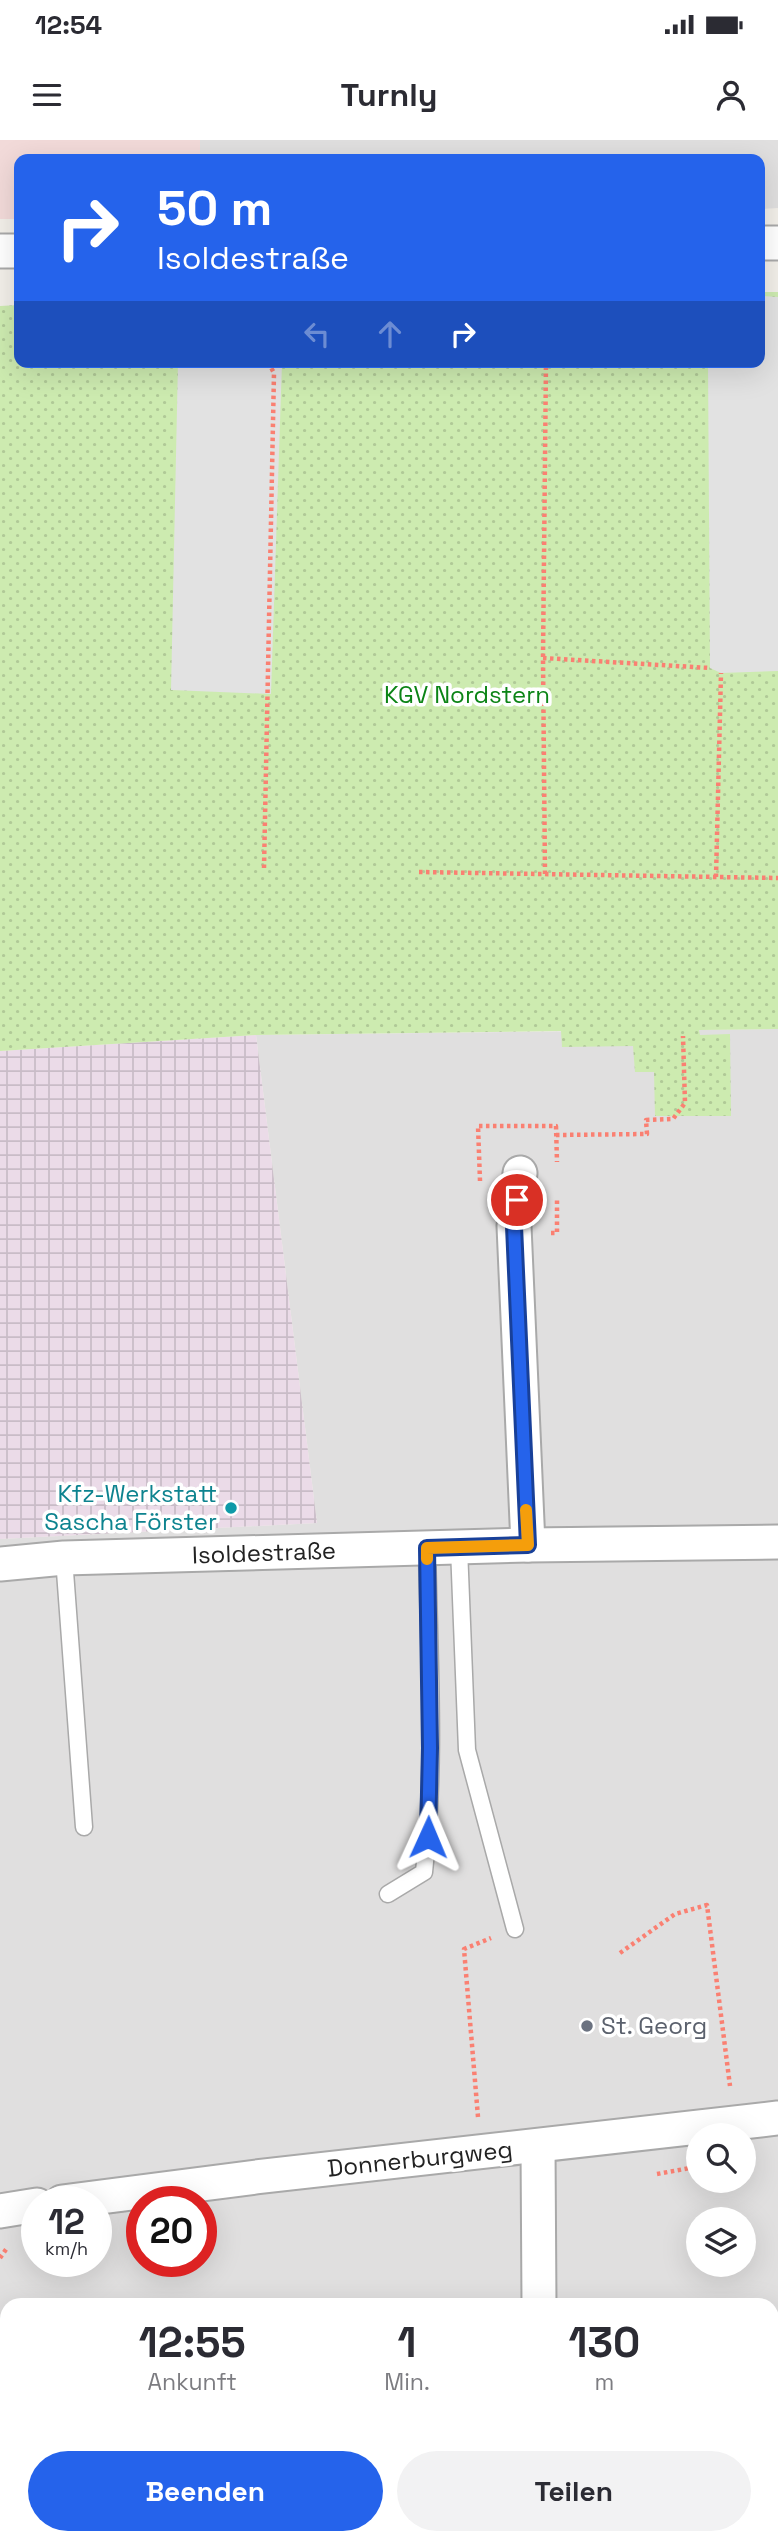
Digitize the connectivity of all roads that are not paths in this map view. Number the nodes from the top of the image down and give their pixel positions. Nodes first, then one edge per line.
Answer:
1 (520, 1173) dead end
2 (778, 1542) edge
3 (528, 1545) junction
4 (443, 1548) junction
5 (64, 1558) junction
6 (0, 1564) edge
7 (84, 1827) dead end
8 (388, 1894) dead end
9 (515, 1929) dead end
10 (778, 2118) edge
11 (538, 2147) junction
12 (112, 2196) edge
13 (21, 2208) edge
14 (0, 2211) edge
15 (539, 2298) edge

1 - 3 street
2 - 3 street, Isoldestraße
3 - 4 street, Isoldestraße
4 - 5 street, Isoldestraße
4 - 8 lane
4 - 9 lane
5 - 6 street, Isoldestraße
5 - 7 lane
10 - 11 street, Donnerburgweg
11 - 12 street, Donnerburgweg
11 - 15 street
13 - 14 street

